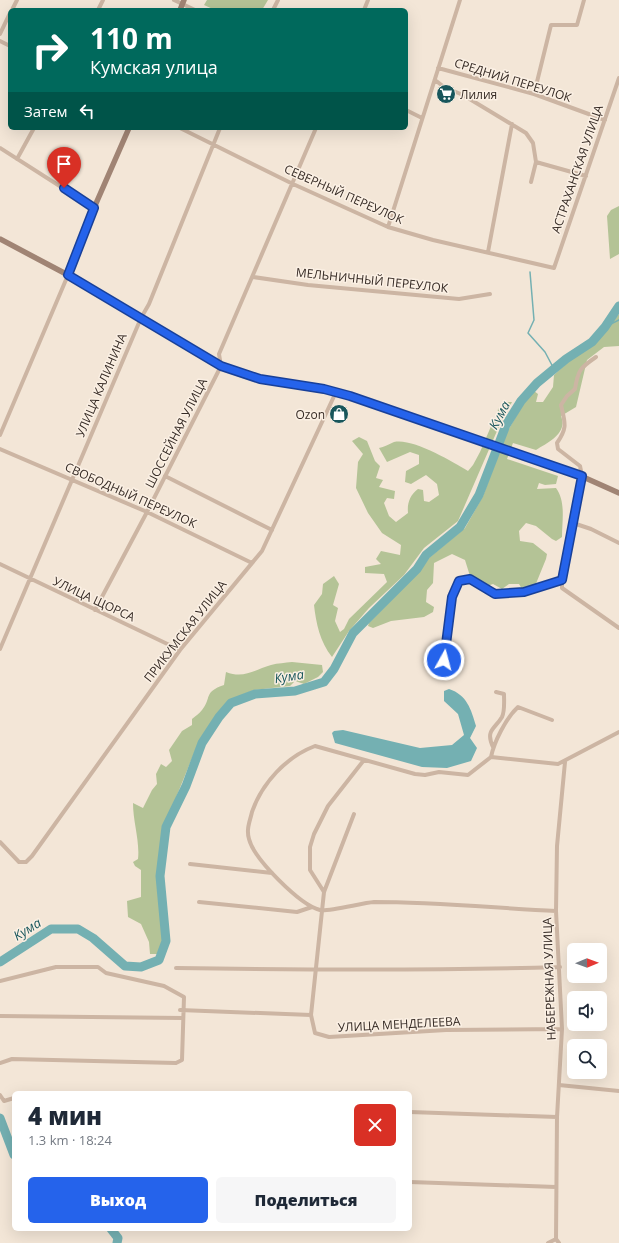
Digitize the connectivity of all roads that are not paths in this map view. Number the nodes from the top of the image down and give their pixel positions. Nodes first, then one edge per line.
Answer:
1 (174, 0) edge
2 (460, 0) edge
3 (584, 0) edge
4 (183, 2) edge
5 (192, 8) edge
6 (8, 17) edge
7 (0, 34) edge
8 (438, 68) junction
9 (619, 78) edge
10 (435, 80) junction
11 (534, 94) junction
12 (408, 111) edge
13 (422, 118) junction
14 (605, 120) junction
15 (512, 124) junction
16 (33, 130) edge
17 (128, 130) edge
18 (184, 130) edge
19 (219, 130) edge
20 (315, 130) edge
21 (213, 143) junction
22 (0, 148) edge
23 (17, 159) junction
24 (536, 162) junction
25 (586, 176) junction
26 (531, 182) dead end
27 (293, 184) junction
28 (94, 208) junction
29 (388, 227) junction
30 (0, 239) edge
31 (488, 252) junction
32 (554, 268) joint
33 (68, 275) junction
34 (253, 277) junction
35 (490, 294) dead end
36 (141, 318) junction
37 (596, 357) dead end
38 (221, 366) junction
39 (336, 392) junction
40 (0, 435) edge
41 (0, 449) edge
42 (165, 476) junction
43 (582, 476) junction
44 (72, 478) junction
45 (619, 493) edge
46 (148, 512) junction
47 (573, 523) junction
48 (272, 530) junction
49 (619, 543) edge
50 (252, 563) junction
51 (0, 564) edge
52 (29, 579) junction
53 (562, 580) junction
54 (95, 610) junction
55 (619, 628) edge
56 (1, 642) edge
57 (0, 649) edge
58 (180, 650) junction
59 (444, 660) dead end
60 (496, 692) dead end
61 (552, 720) dead end
62 (619, 732) edge
63 (493, 747) junction
64 (491, 757) junction
65 (364, 760) junction
66 (565, 762) junction
67 (354, 814) dead end
68 (0, 842) edge
69 (190, 864) dead end
70 (272, 873) junction
71 (324, 892) junction
72 (199, 902) dead end
73 (312, 907) junction
74 (322, 911) junction
75 (556, 911) junction
76 (560, 967) junction
77 (176, 968) dead end
78 (316, 970) junction
79 (0, 981) edge
80 (182, 1010) junction
81 (311, 1015) junction
82 (0, 1016) edge
83 (183, 1018) junction
84 (562, 1029) junction
85 (0, 1063) edge
86 (559, 1085) junction
87 (619, 1091) edge
88 (0, 1095) edge
89 (12, 1099) edge
90 (412, 1112) edge
91 (557, 1117) junction
92 (412, 1182) edge
93 (556, 1187) junction
94 (558, 1241) edge
95 (548, 1243) edge

1 - 4 street
2 - 8 street
3 - 11 street
4 - 5 street
6 - 7 street
8 - 10 street
8 - 11 street, СРЕДНИЙ ПЕРЕУЛОК
9 - 14 street, АСТРАХАНСКАЯ УЛИЦА
10 - 13 street
10 - 15 street
11 - 14 street, СРЕДНИЙ ПЕРЕУЛОК
12 - 13 street
13 - 29 street
14 - 25 street, АСТРАХАНСКАЯ УЛИЦА
15 - 24 street
15 - 31 street
16 - 23 street
17 - 28 main road
18 - 21 street, СЕВЕРНЫЙ ПЕРЕУЛОК
19 - 21 street, УЛИЦА КАЛИНИНА
20 - 27 street, ШОССЕЙНАЯ УЛИЦА
21 - 27 street, СЕВЕРНЫЙ ПЕРЕУЛОК
21 - 36 street, УЛИЦА КАЛИНИНА
22 - 23 street
23 - 28 street
24 - 25 street
24 - 26 street
25 - 32 street, АСТРАХАНСКАЯ УЛИЦА
27 - 29 street, СЕВЕРНЫЙ ПЕРЕУЛОК
27 - 34 street, ШОССЕЙНАЯ УЛИЦА
28 - 33 main road
29 - 31 street, СЕВЕРНЫЙ ПЕРЕУЛОК
30 - 33 main road
31 - 32 street, СЕВЕРНЫЙ ПЕРЕУЛОК
33 - 36 main road
33 - 40 street
34 - 35 street, МЕЛЬНИЧНЫЙ ПЕРЕУЛОК
34 - 38 street, ШОССЕЙНАЯ УЛИЦА
36 - 38 main road
36 - 44 street, УЛИЦА КАЛИНИНА
37 - 43 street
38 - 39 main road
38 - 42 street, ШОССЕЙНАЯ УЛИЦА
39 - 43 main road
39 - 48 street, ПРИКУМСКАЯ УЛИЦА
41 - 44 street, СВОБОДНЫЙ ПЕРЕУЛОК
42 - 46 street, ШОССЕЙНАЯ УЛИЦА
42 - 48 street
43 - 45 main road
43 - 47 street
44 - 46 street, СВОБОДНЫЙ ПЕРЕУЛОК
44 - 52 street, УЛИЦА КАЛИНИНА
46 - 50 street, СВОБОДНЫЙ ПЕРЕУЛОК
46 - 54 street, ШОССЕЙНАЯ УЛИЦА
47 - 49 street
47 - 53 street
48 - 50 street, ПРИКУМСКАЯ УЛИЦА
50 - 58 street, ПРИКУМСКАЯ УЛИЦА
51 - 52 street, УЛИЦА ЩОРСА
52 - 54 street, УЛИЦА ЩОРСА
52 - 56 street, УЛИЦА КАЛИНИНА
53 - 55 street
53 - 59 street
54 - 58 street, УЛИЦА ЩОРСА
56 - 57 street, УЛИЦА КАЛИНИНА
58 - 68 street, ПРИКУМСКАЯ УЛИЦА
60 - 63 street
61 - 63 street
62 - 66 street
63 - 64 street
64 - 65 street
64 - 66 street
65 - 70 street
65 - 71 street
66 - 75 street, НАБЕРЕЖНАЯ УЛИЦА
67 - 71 street
69 - 70 street
70 - 73 street
71 - 74 street
72 - 73 street
73 - 74 street
74 - 75 street
74 - 78 street
75 - 76 street, НАБЕРЕЖНАЯ УЛИЦА
76 - 78 street
76 - 84 street, НАБЕРЕЖНАЯ УЛИЦА
77 - 78 street
78 - 81 street
79 - 80 street
80 - 81 street
80 - 83 street
81 - 84 street, УЛИЦА МЕНДЕЛЕЕВА
82 - 83 street
83 - 85 street
84 - 86 street, НАБЕРЕЖНАЯ УЛИЦА
86 - 87 street
86 - 91 street, НАБЕРЕЖНАЯ УЛИЦА
88 - 89 street
90 - 91 street
91 - 93 street, НАБЕРЕЖНАЯ УЛИЦА
92 - 93 street
93 - 94 street, НАБЕРЕЖНАЯ УЛИЦА
94 - 95 street

